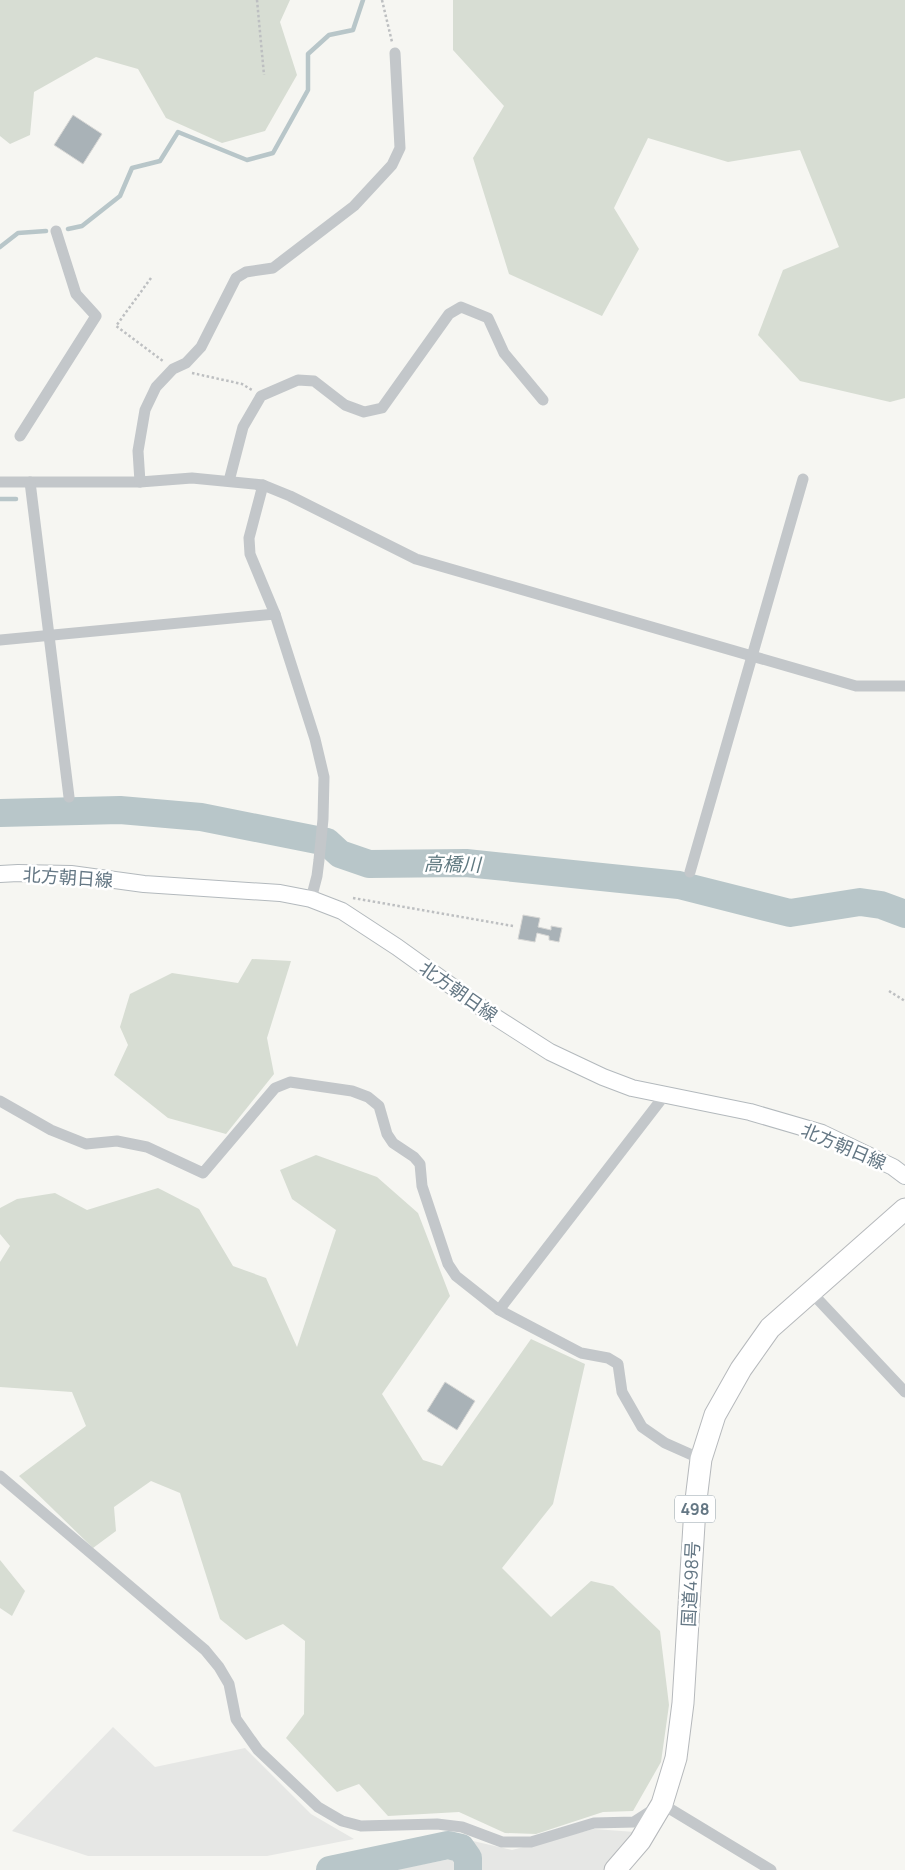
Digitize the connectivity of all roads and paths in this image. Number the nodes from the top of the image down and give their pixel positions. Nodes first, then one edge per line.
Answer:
1 (257, 0) edge
2 (382, 0) edge
3 (395, 52) joint
4 (264, 75) dead end
5 (56, 231) dead end
6 (151, 278) dead end
7 (173, 369) junction
8 (261, 396) junction
9 (543, 400) dead end
10 (20, 436) dead end
11 (803, 479) dead end
12 (228, 481) junction
13 (0, 482) edge
14 (30, 482) junction
15 (140, 482) junction
16 (263, 486) junction
17 (276, 614) junction
18 (50, 635) junction
19 (0, 640) edge
20 (751, 656) junction
21 (905, 686) edge
22 (69, 796) dead end
23 (690, 872) dead end
24 (0, 874) edge
25 (348, 898) dead end
26 (311, 899) junction
27 (513, 926) dead end
28 (889, 991) dead end
29 (905, 1001) edge
30 (664, 1096) junction
31 (0, 1101) edge
32 (905, 1176) edge
33 (905, 1209) edge
34 (811, 1292) junction
35 (499, 1310) junction
36 (905, 1392) edge
37 (700, 1459) junction
38 (0, 1476) edge
39 (662, 1804) junction
40 (615, 1870) edge
41 (771, 1870) edge

1 - 4 path
2 - 3 path
3 - 7 street
5 - 10 street
6 - 7 path
7 - 8 path
7 - 15 street
8 - 9 street
8 - 12 street
11 - 20 street
12 - 15 street
12 - 16 street
13 - 14 street
14 - 15 street
14 - 18 street
16 - 17 street
16 - 20 street
17 - 18 street
17 - 26 street
18 - 19 street
18 - 22 street
20 - 21 street
20 - 23 street
24 - 26 main road, 北方朝日線
25 - 27 path
26 - 30 main road, 北方朝日線
28 - 29 path
30 - 32 main road, 北方朝日線
30 - 35 street
31 - 35 street
33 - 34 highway, 国道498号 / 498
34 - 36 street
34 - 37 highway, 国道498号 / 498
35 - 37 street
37 - 39 highway, 国道498号 / 498
38 - 39 street
39 - 40 highway, 国道498号 / 498
39 - 41 street

